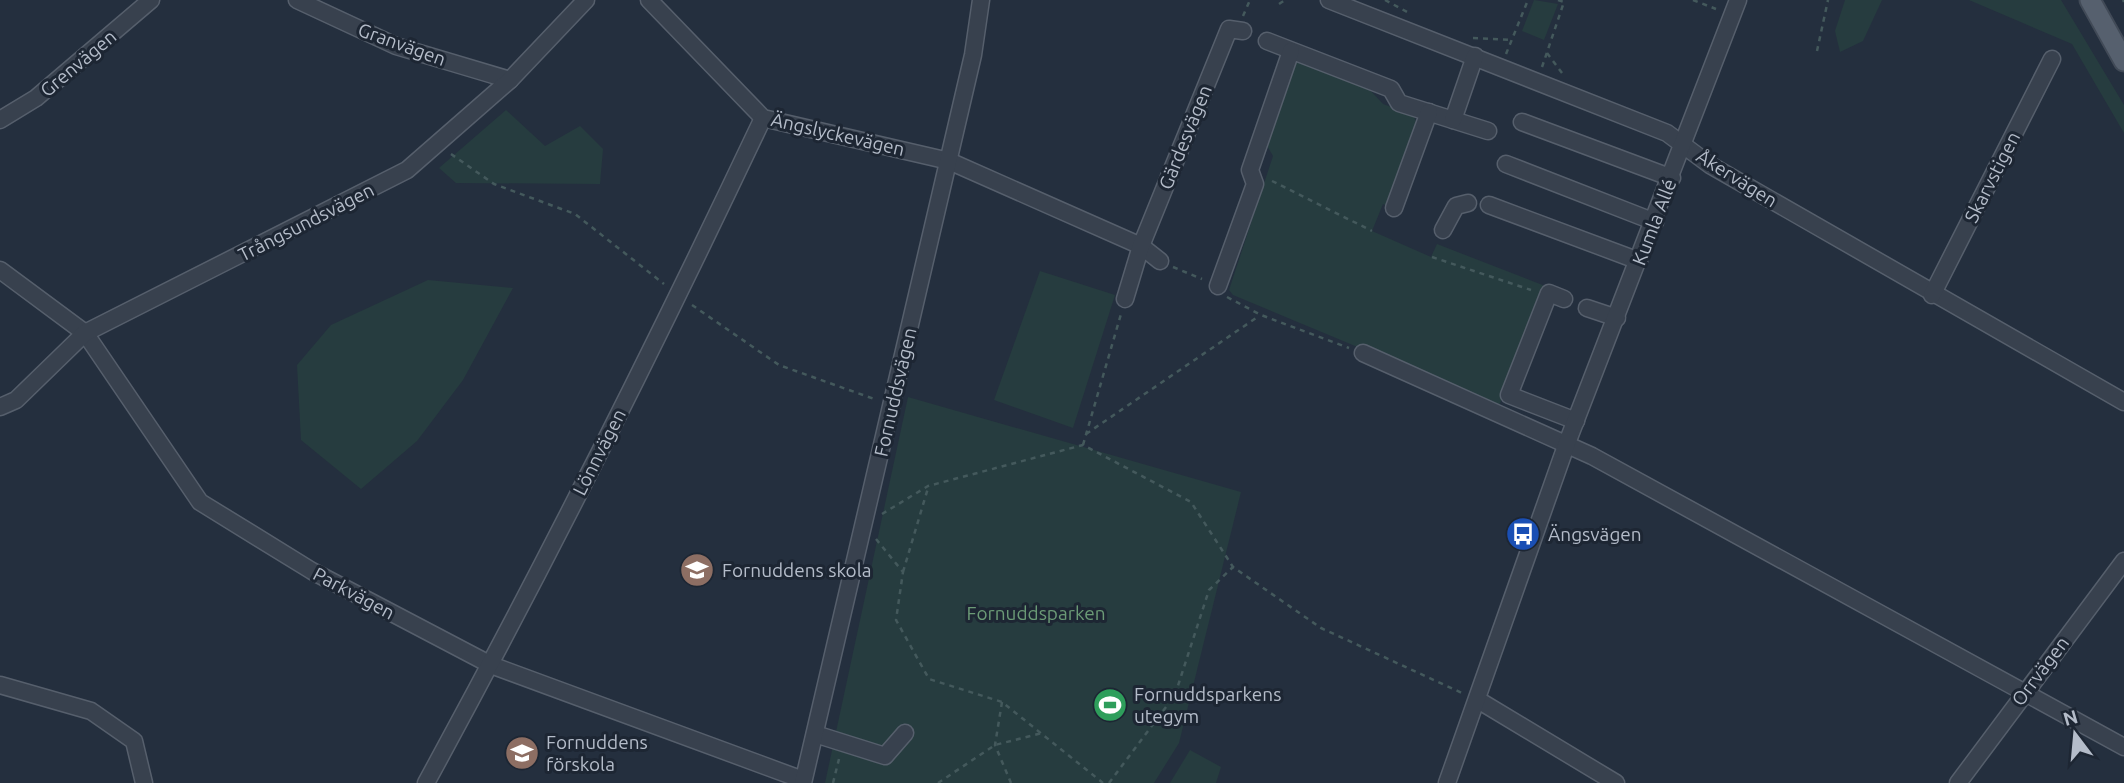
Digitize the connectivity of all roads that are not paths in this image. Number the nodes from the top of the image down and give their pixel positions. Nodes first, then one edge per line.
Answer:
1 (151, 0) edge
2 (297, 0) edge
3 (586, 0) edge
4 (649, 0) edge
5 (981, 0) edge
6 (1329, 0) edge
7 (2090, 0) edge
8 (1739, 12) edge
9 (1236, 30) dead end
10 (1267, 41) dead end
11 (1291, 51) junction
12 (1475, 56) junction
13 (1699, 57) dead end
14 (2052, 59) dead end
15 (2124, 61) edge
16 (1715, 64) junction
17 (510, 80) junction
18 (1429, 112) junction
19 (763, 118) junction
20 (0, 120) edge
21 (1453, 120) junction
22 (1522, 122) dead end
23 (1488, 131) dead end
24 (1682, 143) junction
25 (949, 161) junction
26 (1506, 164) dead end
27 (1672, 178) junction
28 (1468, 203) dead end
29 (1489, 205) dead end
30 (1394, 208) dead end
31 (1655, 222) junction
32 (1443, 230) dead end
33 (1141, 246) junction
34 (1160, 261) road end
35 (1639, 261) junction
36 (0, 270) edge
37 (1218, 286) road end
38 (1932, 295) junction
39 (1125, 299) road end
40 (1564, 299) dead end
41 (1587, 308) dead end
42 (1617, 318) junction
43 (85, 333) junction
44 (1363, 353) road end
45 (2124, 402) edge
46 (0, 407) edge
47 (1576, 421) junction
48 (1567, 443) junction
49 (2124, 561) edge
50 (491, 665) junction
51 (0, 685) edge
52 (2024, 692) junction
53 (1478, 700) junction
54 (905, 733) dead end
55 (815, 734) junction
56 (2124, 747) edge
57 (803, 781) edge
58 (144, 783) edge
59 (426, 783) edge
60 (1447, 783) edge
61 (1616, 783) edge
62 (1958, 783) edge

1 - 20 street, Grenvägen
2 - 17 street, Granvägen
3 - 17 street, Trångsundsvägen
4 - 19 street, Ängslyckevägen
5 - 25 street, Fornuddsvägen
6 - 12 street, Åkervägen
7 - 15 main road
8 - 16 street, Kumla Allé
9 - 33 street, Gärdesvägen
10 - 11 street
11 - 18 street
11 - 37 street
12 - 21 street
12 - 24 street, Åkervägen
13 - 16 street
14 - 38 street, Skarvstigen
16 - 24 street, Kumla Allé
17 - 43 street, Trångsundsvägen
18 - 21 street
18 - 30 street
19 - 25 street, Ängslyckevägen
19 - 50 street, Lönnvägen
21 - 23 street
22 - 27 street
24 - 27 street, Kumla Allé
24 - 38 street, Åkervägen
25 - 33 street
25 - 55 street, Fornuddsvägen
26 - 31 street
27 - 31 street, Kumla Allé
28 - 32 street
29 - 35 street
31 - 35 street, Kumla Allé
33 - 34 street
33 - 39 street, Gärdesvägen
35 - 42 street, Kumla Allé
36 - 43 street, Parkvägen
38 - 45 street, Åkervägen
40 - 47 street
41 - 42 street
42 - 47 street, Kumla Allé
43 - 46 street, Trångsundsvägen
43 - 50 street, Parkvägen
44 - 48 street
47 - 48 street, Kumla Allé
48 - 52 street
48 - 53 street, Kumla Allé
49 - 52 street, Orrvägen
50 - 57 street, Parkvägen
50 - 59 street, Lönnvägen
51 - 58 street
52 - 56 street
52 - 62 street, Orrvägen
53 - 60 street, Kumla Allé
53 - 61 street
54 - 55 street
55 - 57 street, Fornuddsvägen

